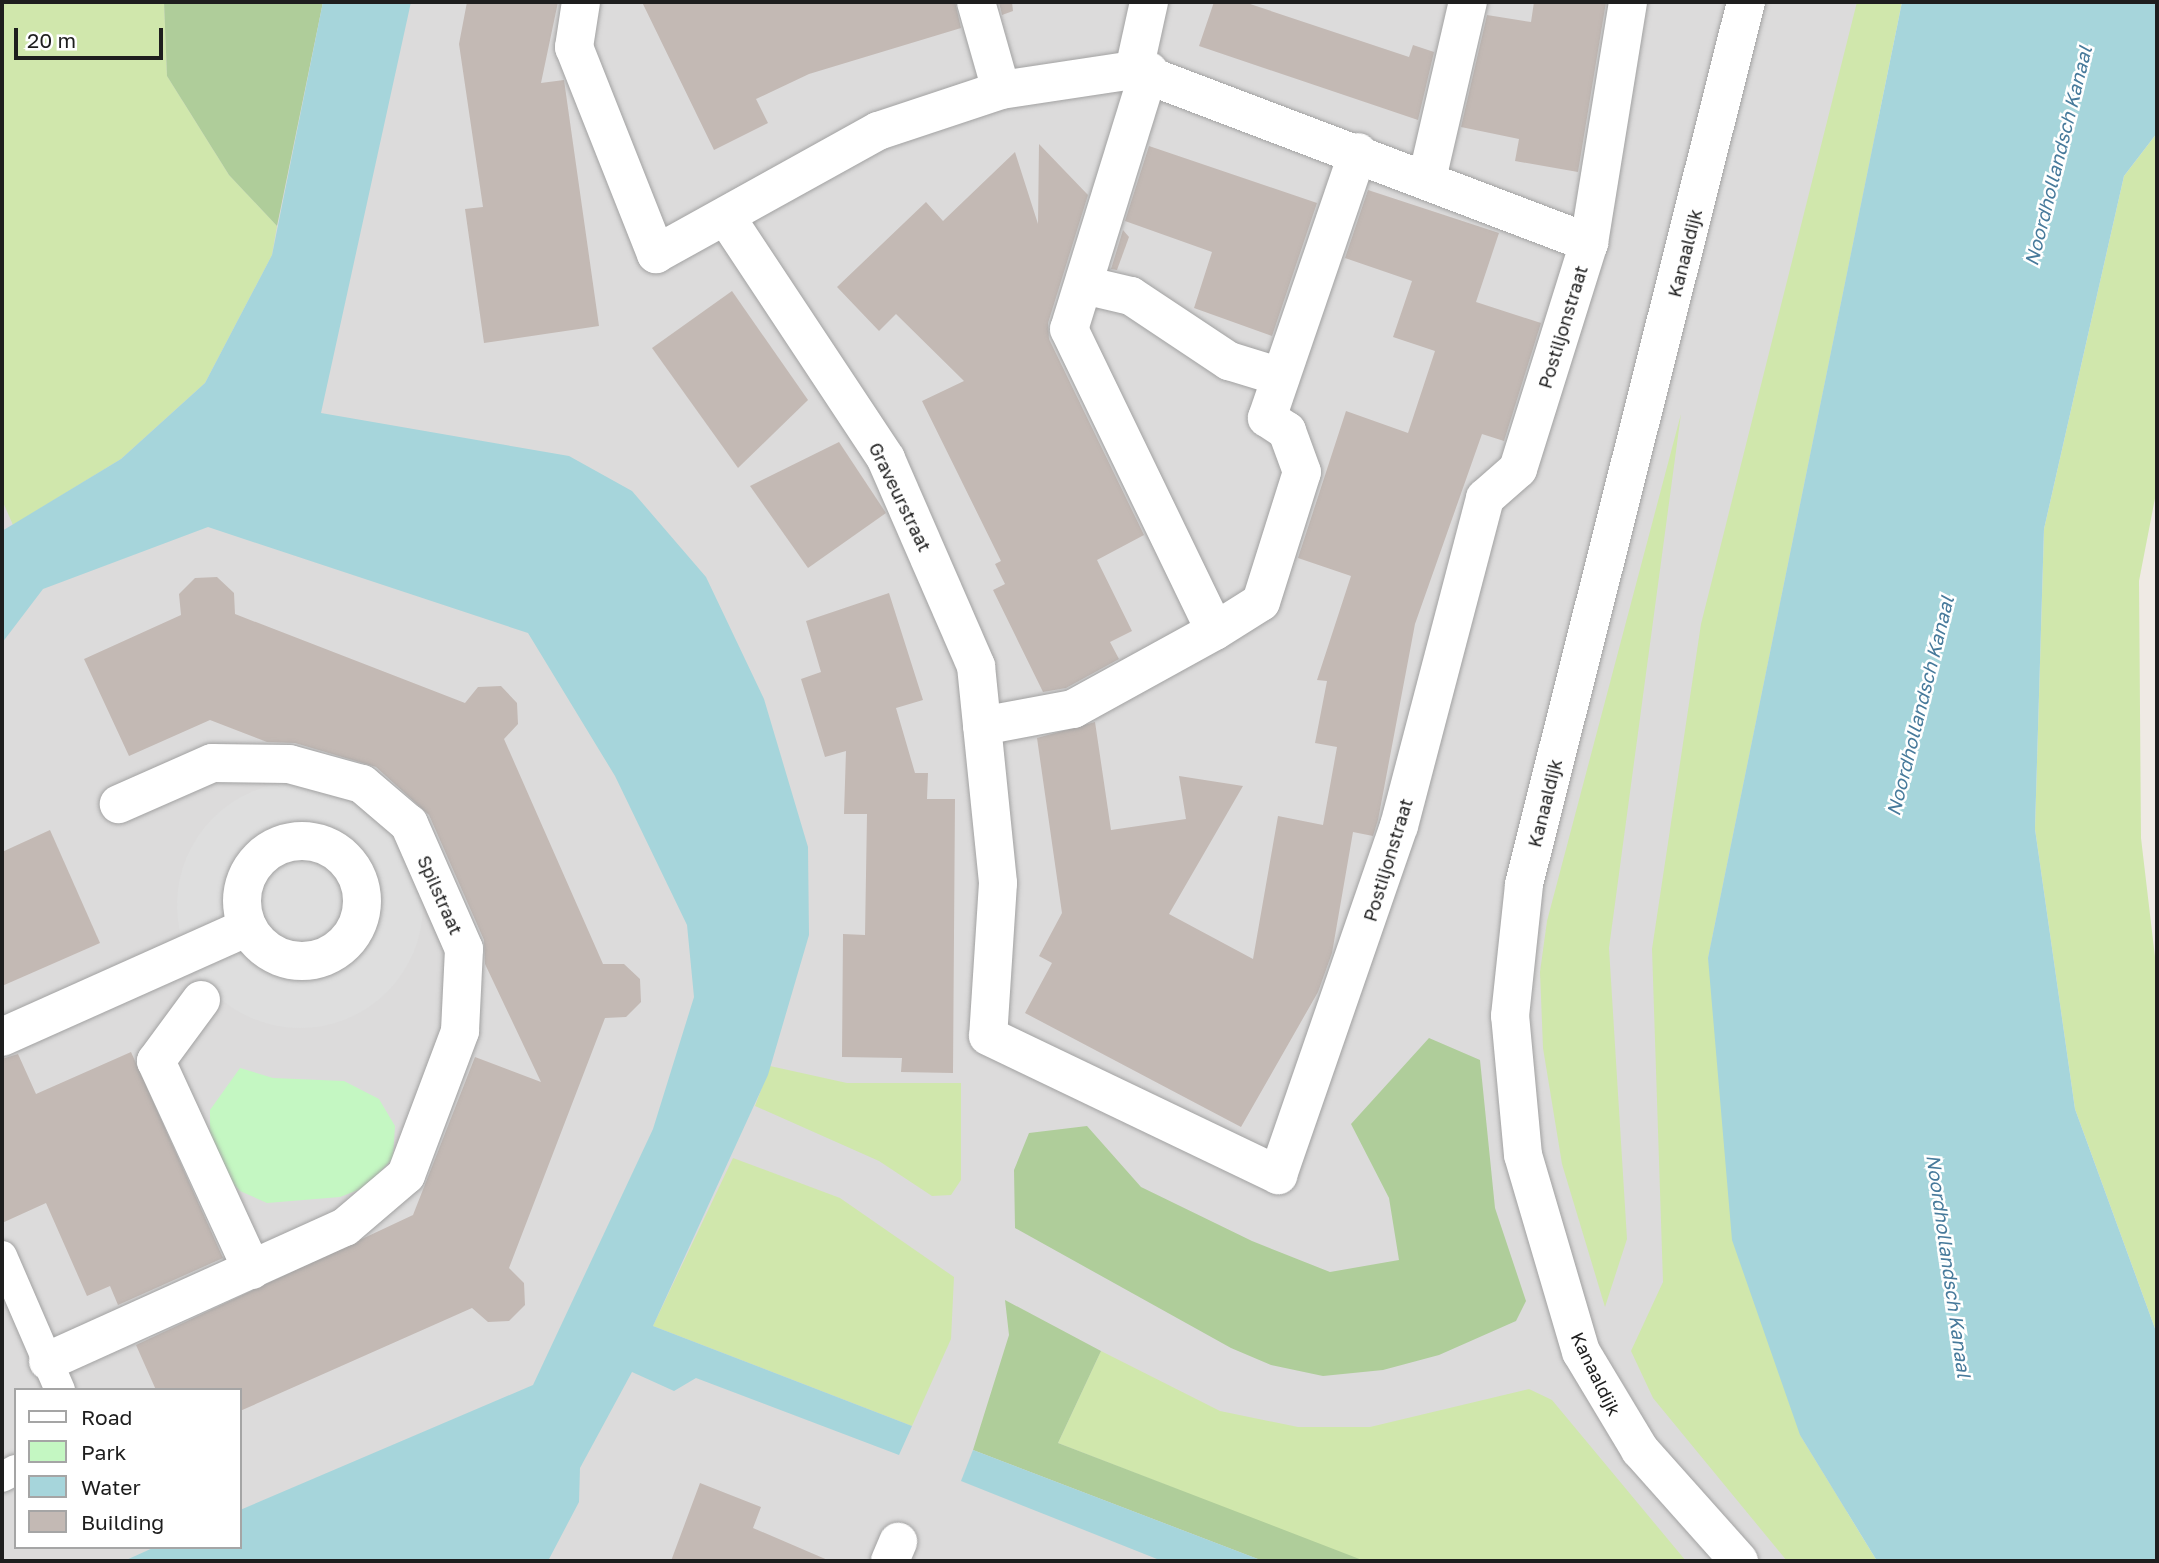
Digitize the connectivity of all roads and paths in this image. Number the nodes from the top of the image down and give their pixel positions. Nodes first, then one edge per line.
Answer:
1 (581, 2) edge
2 (976, 2) edge
3 (1149, 2) edge
4 (1468, 2) edge
5 (1628, 2) edge
6 (1746, 2) edge
7 (1142, 71) junction
8 (1001, 90) junction
9 (1358, 152) junction
10 (1427, 179) junction
11 (726, 217) junction
12 (1589, 243) junction
13 (1084, 285) junction
14 (1281, 377) junction
15 (1215, 631) junction
16 (982, 726) junction
17 (119, 804) dead end
18 (248, 927) dead end
19 (201, 1000) dead end
20 (988, 1036) joint
21 (2, 1037) edge
22 (2, 1256) edge
23 (252, 1270) junction
24 (54, 1375) edge
25 (1739, 1561) edge

1 - 11 street
2 - 8 street
3 - 7 street
4 - 10 street
5 - 12 street, Postiljonstraat
6 - 25 street, Kanaaldijk
7 - 8 street
7 - 9 street, Postiljonstraat
7 - 13 street
8 - 11 street
9 - 10 street, Postiljonstraat
9 - 14 street
10 - 12 street, Postiljonstraat
11 - 16 street, Graveurstraat
12 - 20 street, Postiljonstraat
13 - 14 street
13 - 15 street
14 - 15 street
15 - 16 street
16 - 20 street, Graveurstraat
17 - 23 street, Spilstraat
18 - 21 street
19 - 23 street
22 - 24 lane, Spilstraat
23 - 24 street, Spilstraat

